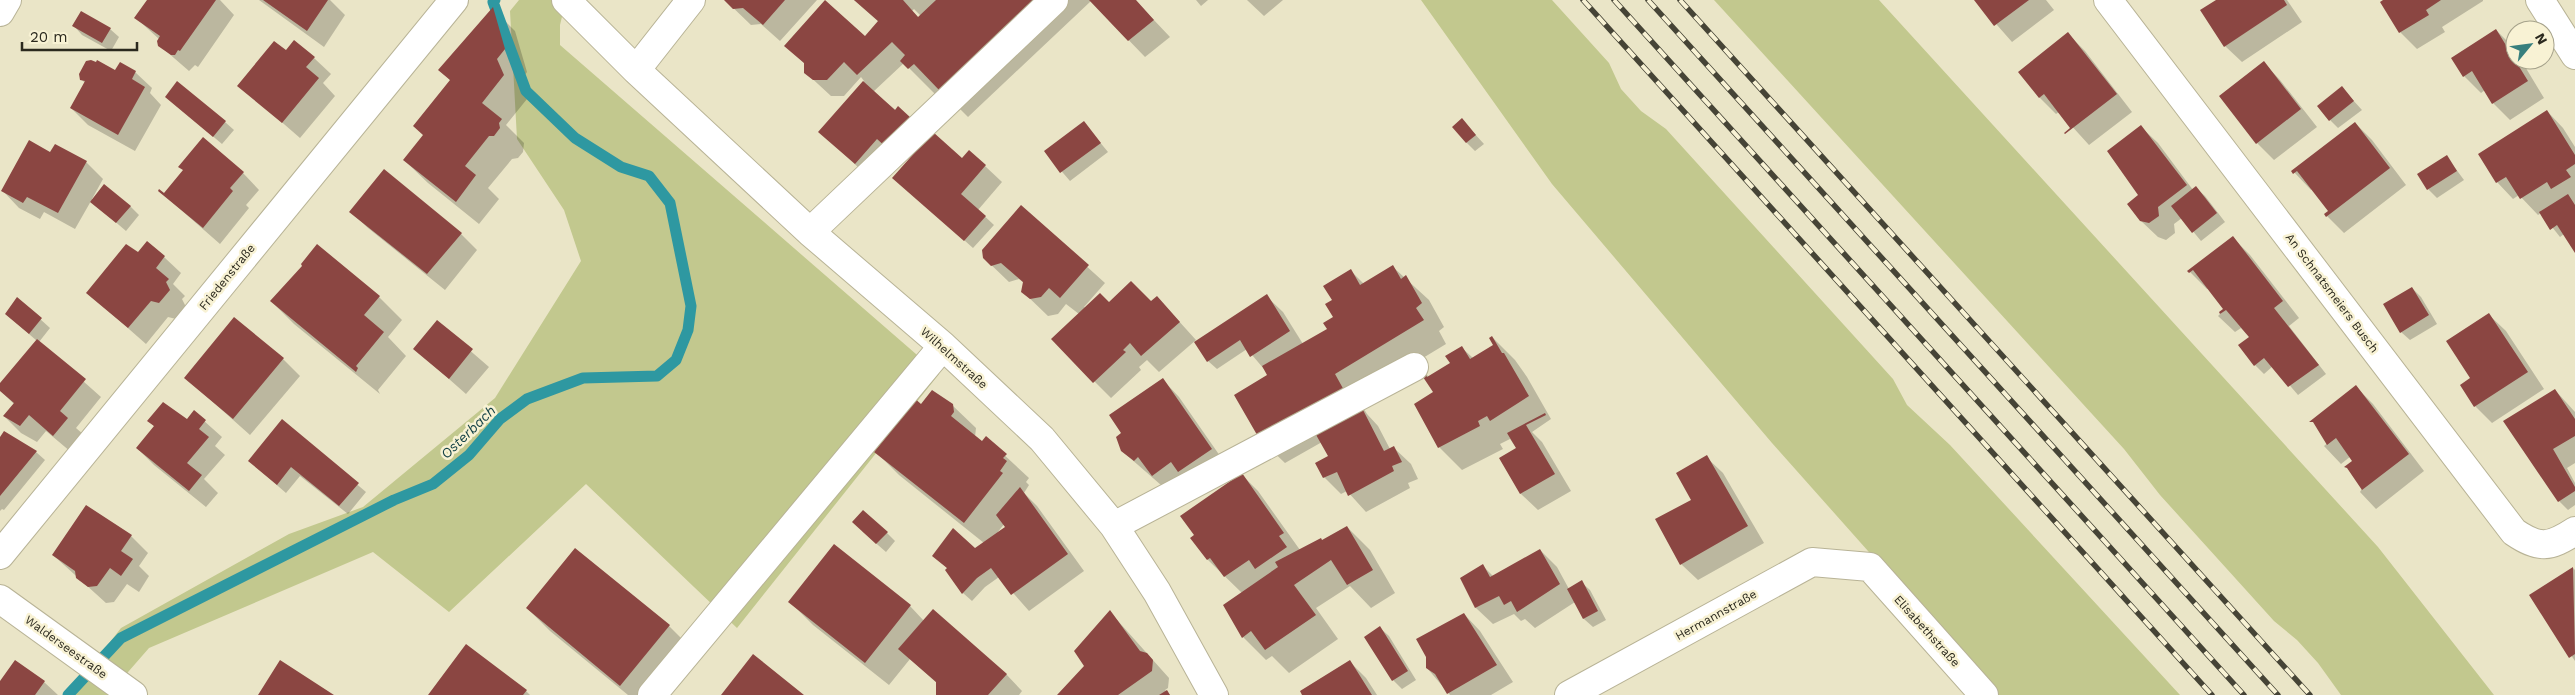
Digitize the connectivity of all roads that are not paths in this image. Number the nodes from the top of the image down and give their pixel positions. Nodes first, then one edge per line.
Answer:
1 (6, 0) edge
2 (454, 0) edge
3 (566, 0) edge
4 (691, 0) edge
5 (1054, 0) edge
6 (2108, 0) edge
7 (2540, 0) edge
8 (0, 12) edge
9 (2575, 55) edge
10 (636, 70) junction
11 (810, 232) junction
12 (943, 346) junction
13 (1414, 367) dead end
14 (1114, 526) junction
15 (2575, 531) edge
16 (0, 554) edge
17 (1870, 567) joint
18 (2, 606) edge
19 (133, 695) edge
20 (652, 695) edge
21 (1214, 695) edge
22 (1569, 695) edge
23 (1984, 695) edge

1 - 8 street
2 - 16 street, Friedenstraße
3 - 10 street, Wilhelmstraße
4 - 10 street
5 - 11 street
6 - 15 street, An Schnatsmeiers Busch
7 - 9 street
10 - 11 street, Wilhelmstraße
11 - 12 street, Wilhelmstraße
12 - 14 street, Wilhelmstraße
12 - 20 street
13 - 14 street
14 - 21 street, Wilhelmstraße
17 - 22 street, Hermannstraße
17 - 23 street, Elisabethstraße
18 - 19 street, Walderseestraße

